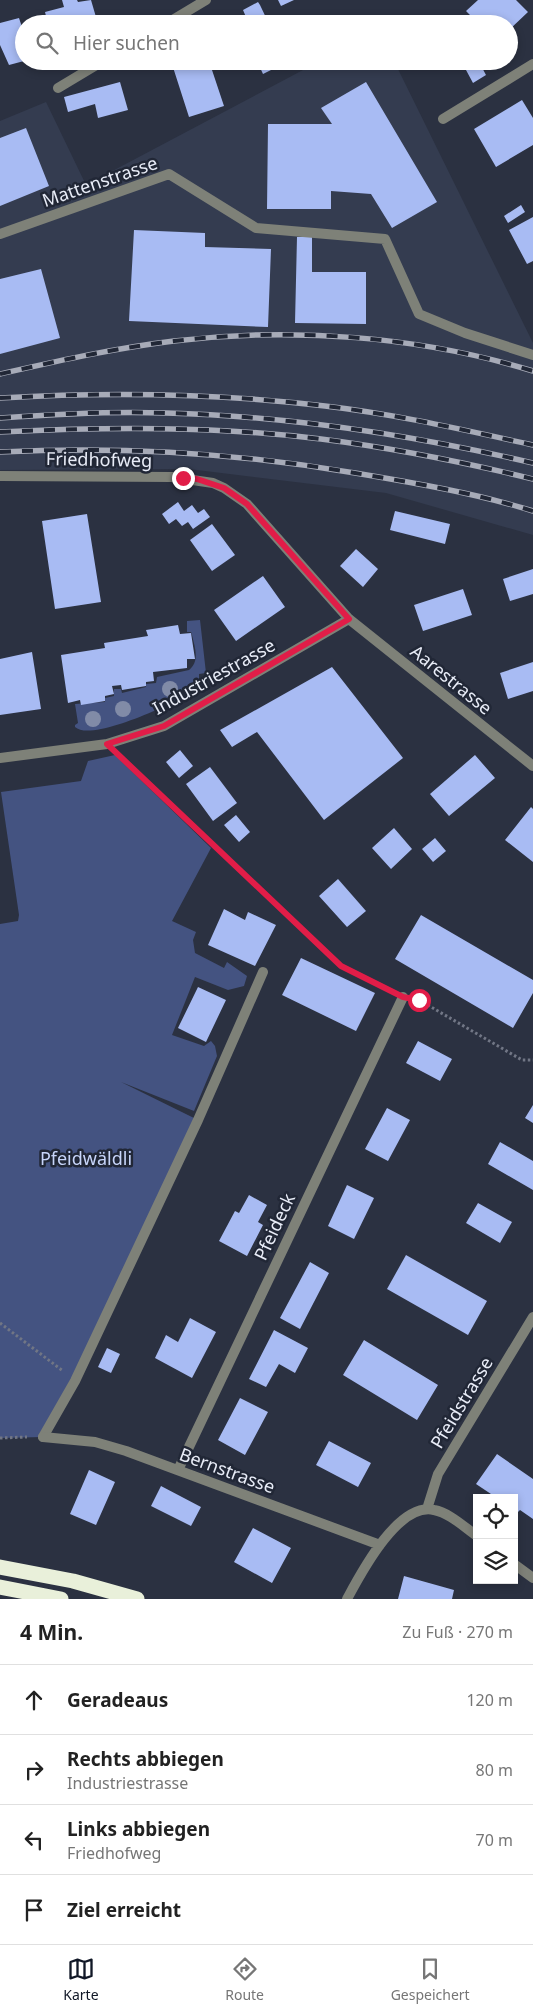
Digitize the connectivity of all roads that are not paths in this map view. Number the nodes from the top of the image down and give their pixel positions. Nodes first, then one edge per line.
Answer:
1 (206, 0) edge
2 (181, 15) edge
3 (533, 64) edge
4 (88, 70) edge
5 (58, 88) dead end
6 (443, 119) dead end
7 (0, 234) edge
8 (533, 354) edge
9 (0, 476) edge
10 (349, 619) junction
11 (0, 758) edge
12 (533, 766) edge
13 (263, 972) dead end
14 (403, 997) road end
15 (533, 1317) edge
16 (178, 1470) junction
17 (427, 1509) junction
18 (473, 1533) edge
19 (380, 1545) junction
20 (518, 1567) edge
21 (0, 1568) edge
22 (533, 1578) edge
23 (0, 1587) edge
24 (61, 1599) edge
25 (138, 1599) edge
26 (347, 1599) edge

1 - 2 street
3 - 6 street
4 - 5 street
7 - 8 street, Mattenstrasse
9 - 10 street, Friedhofweg
10 - 11 street, Industriestrasse
10 - 12 street, Aarestrasse
13 - 16 street, Bernstrasse
14 - 16 street, Pfeideck
15 - 17 street, Pfeidstrasse
16 - 19 street, Bernstrasse
17 - 18 street
17 - 19 street
19 - 26 street
20 - 22 street
21 - 25 highway
23 - 24 highway

